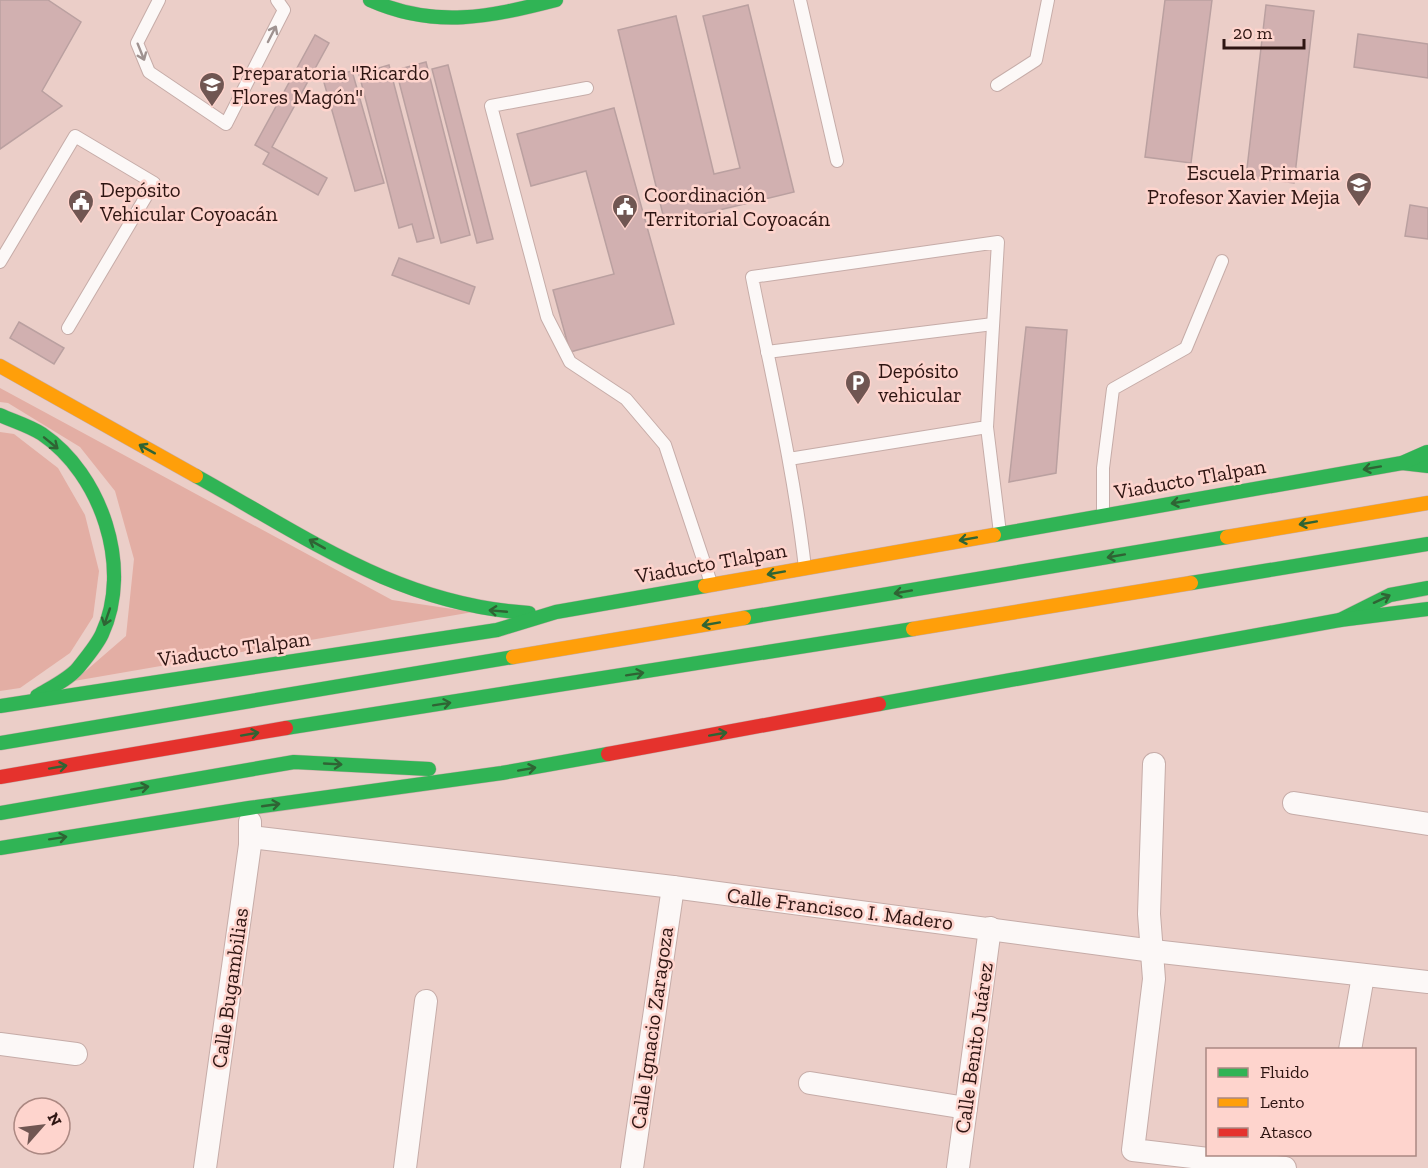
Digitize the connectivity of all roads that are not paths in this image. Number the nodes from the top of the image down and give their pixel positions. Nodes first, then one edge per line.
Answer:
1 (159, 0) edge
2 (277, 0) edge
3 (370, 0) edge
4 (556, 0) edge
5 (800, 0) edge
6 (1048, 0) edge
7 (997, 85) dead end
8 (587, 88) dead end
9 (837, 161) dead end
10 (1222, 261) dead end
11 (0, 262) edge
12 (993, 324) junction
13 (68, 328) dead end
14 (767, 352) junction
15 (0, 366) edge
16 (0, 415) edge
17 (987, 427) junction
18 (1428, 452) edge
19 (789, 459) junction
20 (1402, 463) junction
21 (1428, 466) edge
22 (1428, 503) edge
23 (1103, 516) junction
24 (1000, 534) junction
25 (1428, 544) edge
26 (805, 568) junction
27 (712, 584) junction
28 (1428, 588) edge
29 (1428, 609) edge
30 (556, 612) junction
31 (1340, 620) junction
32 (24, 701) junction
33 (0, 706) edge
34 (0, 743) edge
35 (1154, 764) dead end
36 (502, 773) junction
37 (0, 777) edge
38 (1294, 803) dead end
39 (249, 808) junction
40 (0, 813) edge
41 (1428, 824) edge
42 (251, 837) junction
43 (0, 848) edge
44 (673, 887) junction
45 (990, 928) junction
46 (1153, 951) junction
47 (1363, 976) junction
48 (1428, 982) edge
49 (426, 1001) dead end
50 (0, 1044) edge
51 (1350, 1048) edge
52 (76, 1054) dead end
53 (810, 1083) dead end
54 (966, 1108) junction
55 (205, 1168) edge
56 (405, 1168) edge
57 (632, 1168) edge
58 (958, 1168) edge
59 (1285, 1168) edge

1 -> 2 lane
3 - 4 main road
5 - 9 lane
6 - 7 lane
8 - 27 lane
10 - 23 lane
11 - 13 lane
12 - 14 lane
12 - 14 lane
12 - 17 lane
14 - 19 lane
30 -> 15 main road
16 -> 32 main road
17 - 19 lane
17 - 24 lane
18 - 20 main road, Viaducto Tlalpan
19 - 26 lane
20 - 21 main road
20 -> 23 main road, Viaducto Tlalpan
22 -> 34 main road
23 - 24 main road, Viaducto Tlalpan
24 -> 26 main road, Viaducto Tlalpan
37 -> 25 main road
26 -> 27 main road, Viaducto Tlalpan
27 - 30 main road, Viaducto Tlalpan
31 -> 28 main road
29 - 31 main road
30 - 32 main road, Viaducto Tlalpan
36 -> 31 main road
32 - 33 main road, Viaducto Tlalpan
35 - 46 street
39 -> 36 main road
40 -> 36 main road
38 - 41 street
39 - 42 street, Calle Bugambilias
43 -> 39 main road
42 - 44 street, Calle Francisco I. Madero
42 - 55 street, Calle Bugambilias
44 - 45 street, Calle Francisco I. Madero
44 - 57 street, Calle Ignacio Zaragoza
45 - 46 street, Calle Francisco I. Madero
45 - 54 street, Calle Benito Juárez
46 - 47 street, Calle Francisco I. Madero
46 - 59 street
47 - 48 street, Calle Francisco I. Madero
47 - 51 street
49 - 56 street
50 - 52 street
53 - 54 street
54 - 58 street, Calle Benito Juárez

